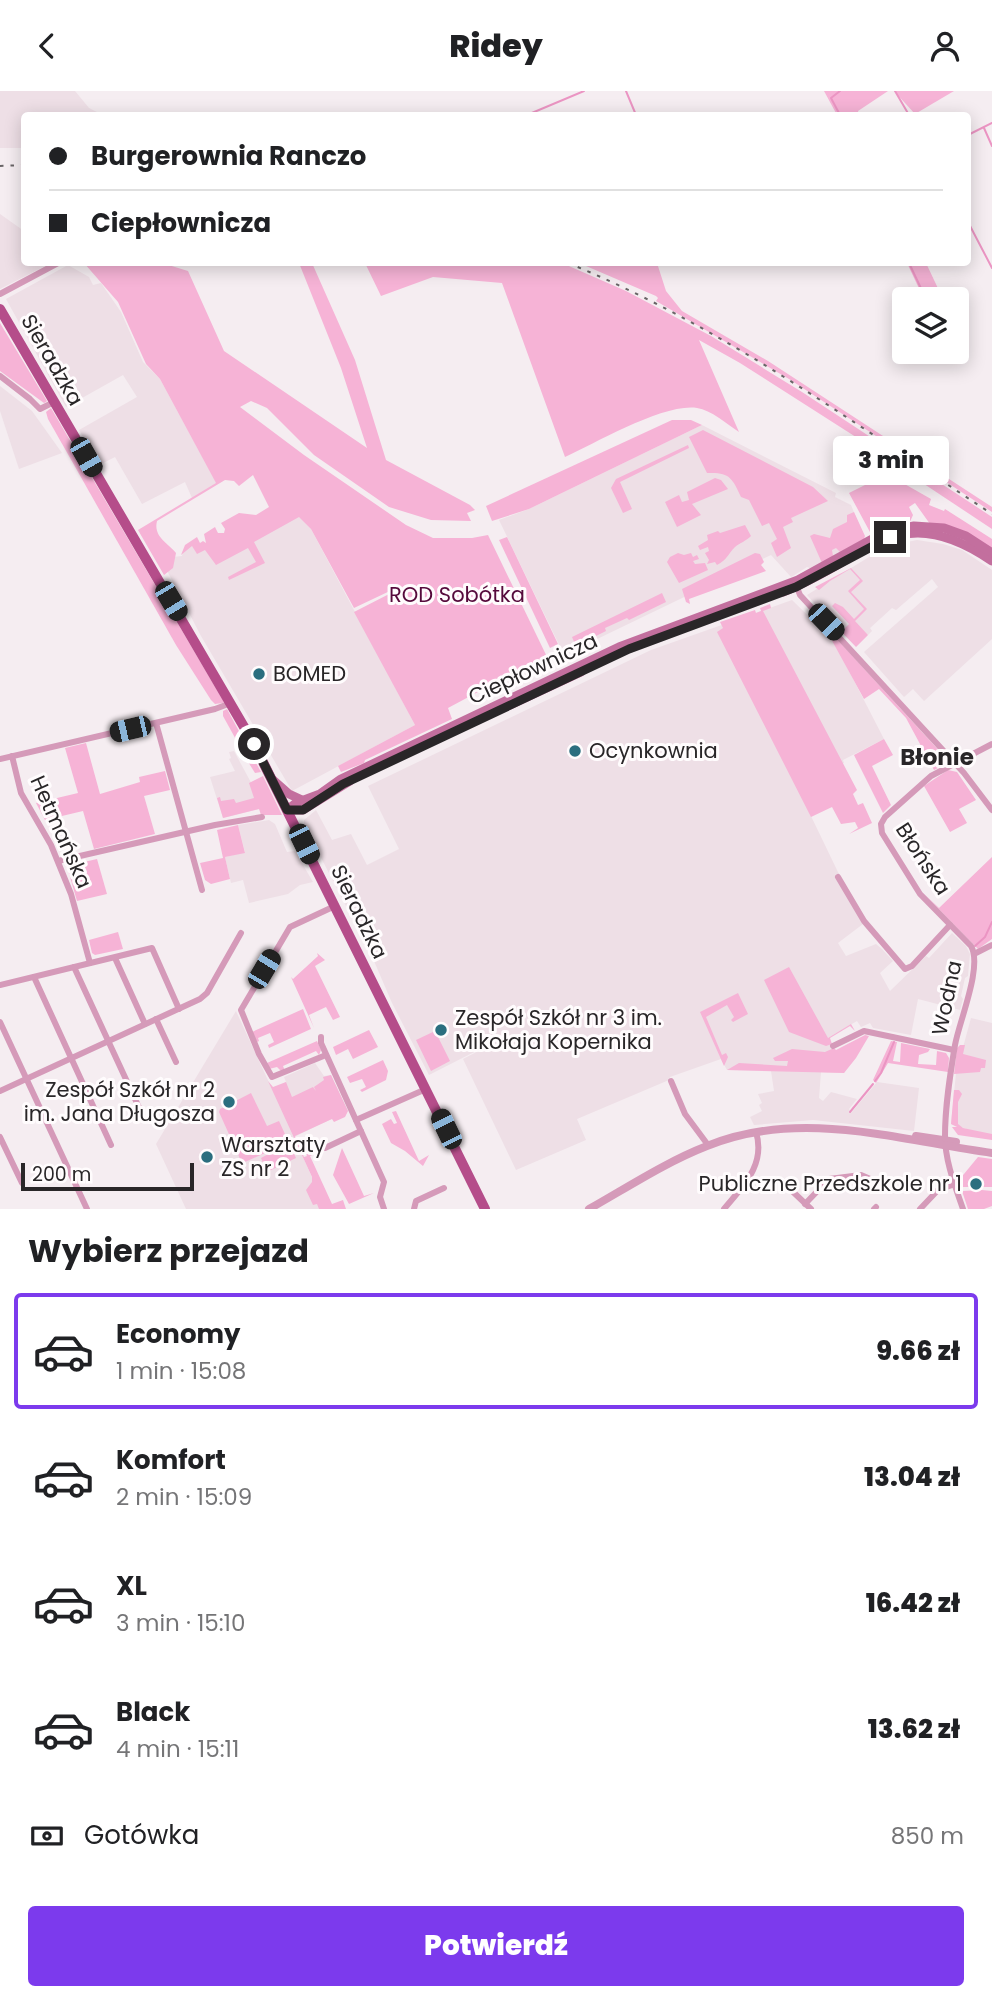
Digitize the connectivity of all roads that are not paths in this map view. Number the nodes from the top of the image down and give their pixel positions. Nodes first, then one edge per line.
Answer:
1 (52, 266) edge
2 (0, 294) edge
3 (0, 309) edge
4 (0, 376) edge
5 (54, 402) junction
6 (992, 553) edge
7 (992, 561) edge
8 (793, 584) junction
9 (231, 703) junction
10 (156, 723) junction
11 (992, 744) edge
12 (12, 756) junction
13 (0, 759) edge
14 (955, 763) junction
15 (271, 778) junction
16 (303, 805) junction
17 (287, 810) junction
18 (992, 810) edge
19 (261, 817) dead end
20 (296, 830) junction
21 (187, 832) junction
22 (58, 862) junction
23 (838, 877) dead end
24 (202, 890) dead end
25 (335, 906) junction
26 (950, 925) junction
27 (241, 933) dead end
28 (992, 945) edge
29 (974, 954) junction
30 (115, 958) junction
31 (90, 963) junction
32 (75, 967) junction
33 (34, 977) junction
34 (0, 985) edge
35 (179, 1009) junction
36 (156, 1019) junction
37 (0, 1022) edge
38 (145, 1024) junction
39 (321, 1037) dead end
40 (109, 1042) junction
41 (833, 1046) dead end
42 (954, 1050) junction
43 (327, 1055) junction
44 (71, 1059) junction
45 (176, 1062) dead end
46 (26, 1079) junction
47 (670, 1081) dead end
48 (426, 1089) junction
49 (0, 1091) edge
50 (142, 1114) dead end
51 (356, 1120) junction
52 (361, 1131) junction
53 (757, 1132) junction
54 (0, 1137) edge
55 (946, 1143) junction
56 (111, 1145) dead end
57 (708, 1145) junction
58 (325, 1147) dead end
59 (992, 1150) edge
60 (875, 1181) dead end
61 (22, 1183) dead end
62 (955, 1184) junction
63 (444, 1188) dead end
64 (790, 1189) dead end
65 (808, 1206) edge
66 (87, 1209) edge
67 (384, 1209) edge
68 (414, 1209) edge
69 (485, 1209) edge
70 (589, 1209) edge
71 (724, 1209) edge
72 (920, 1209) edge
73 (963, 1209) edge

1 - 2 street
3 - 5 main road, Sieradzka
4 - 5 street
5 - 9 main road, Sieradzka
6 - 8 main road, Ciepłownicza
7 - 8 main road, Ciepłownicza
8 - 14 street
8 - 16 main road, Ciepłownicza
9 - 10 street
9 - 15 main road, Sieradzka
10 - 12 street
10 - 21 street
11 - 14 street, Błońska
12 - 13 street
12 - 22 street, Hetmańska
14 - 18 street
14 - 26 street, Błońska
15 - 16 main road
15 - 17 main road, Sieradzka
16 - 17 main road, Ciepłownicza
16 - 20 main road
17 - 20 main road, Sieradzka
19 - 21 street
20 - 25 main road, Sieradzka
21 - 22 street
21 - 24 street
22 - 31 street, Hetmańska
23 - 26 street
25 - 43 street
25 - 48 main road, Sieradzka
26 - 29 street, Błońska
27 - 35 street
28 - 29 street
29 - 42 street, Wodna
30 - 31 street
30 - 35 street
30 - 38 street
31 - 32 street
32 - 33 street
32 - 40 street
33 - 34 street
33 - 44 street
35 - 36 street
36 - 38 street
36 - 45 street
37 - 46 street
38 - 40 street
39 - 43 street
40 - 44 street
40 - 50 street
41 - 42 street, Wodna
42 - 55 street, Wodna
43 - 51 street
44 - 46 street
44 - 56 street
46 - 49 street
46 - 66 street
47 - 57 street
48 - 51 street
48 - 69 main road, Sieradzka
51 - 52 street
52 - 58 street
52 - 67 street
53 - 55 street
53 - 57 street
53 - 71 street
54 - 61 street
55 - 59 street
55 - 62 street, Wodna
57 - 70 street
60 - 65 street
62 - 72 street
62 - 73 street, Wodna
63 - 68 street
64 - 65 street

